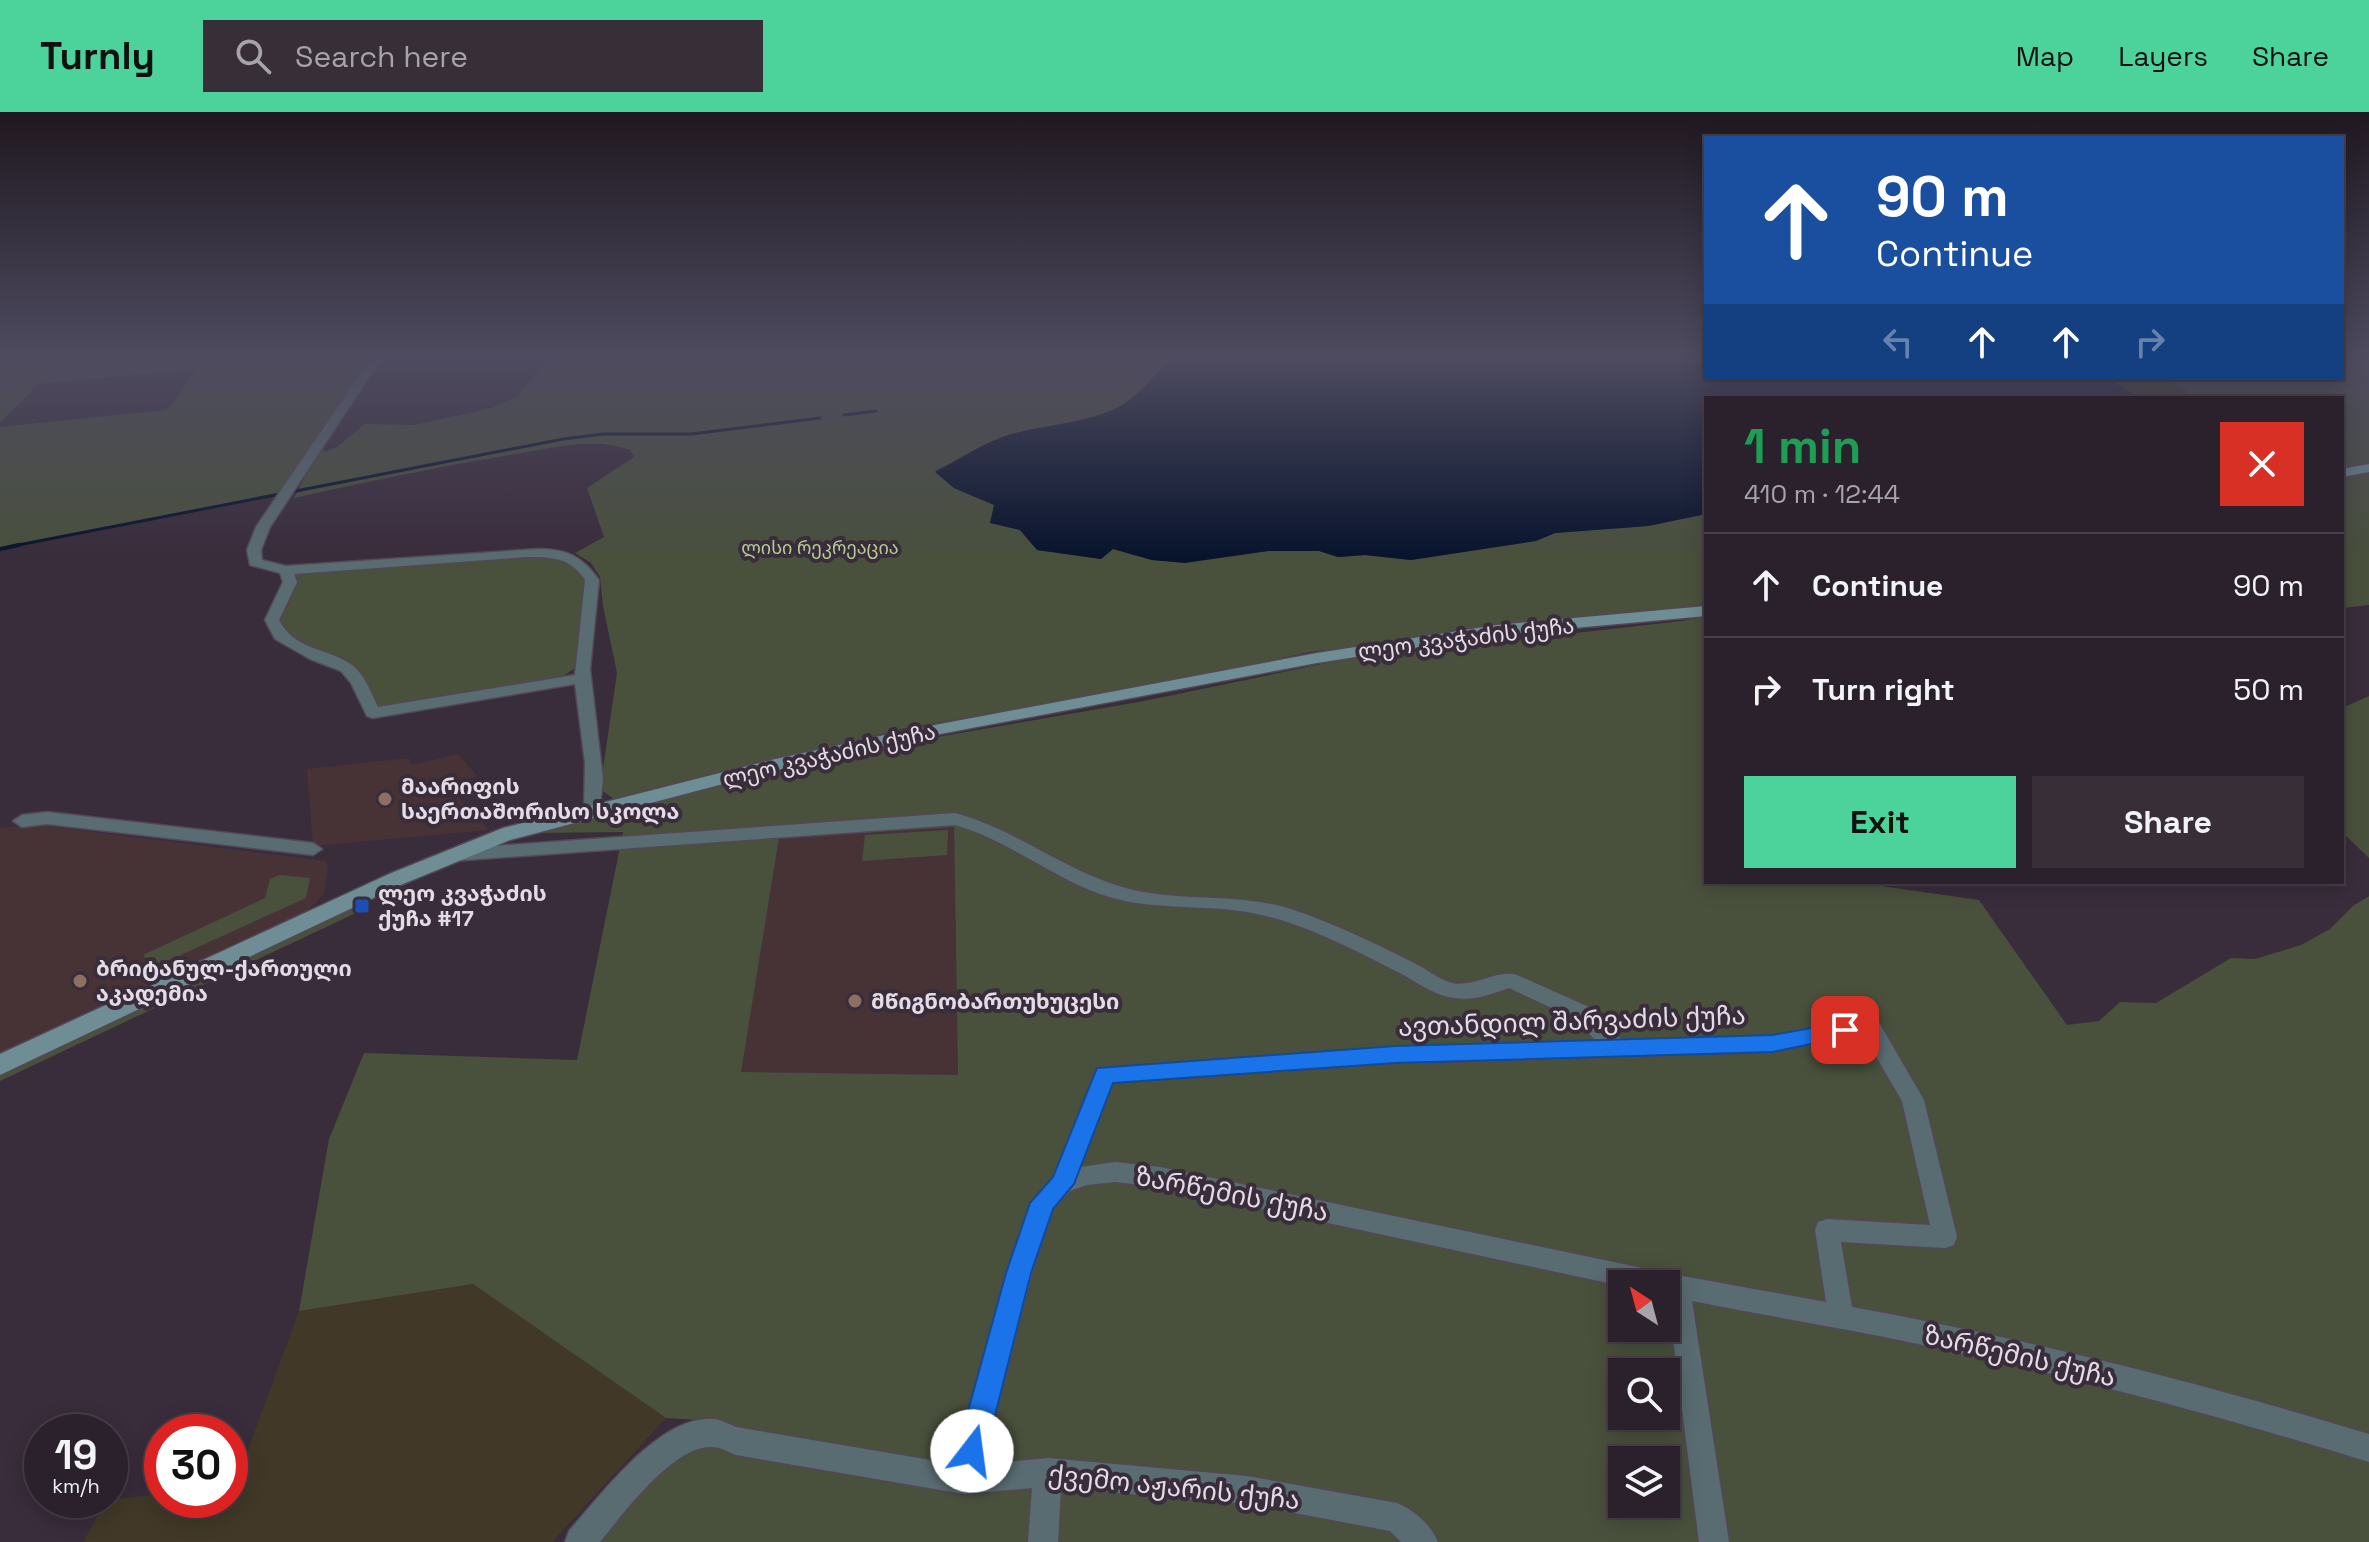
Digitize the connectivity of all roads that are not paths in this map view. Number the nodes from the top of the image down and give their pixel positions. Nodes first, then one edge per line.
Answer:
1 (331, 424) edge
2 (2369, 468) edge
3 (2344, 473) edge
4 (286, 570) junction
5 (1704, 611) edge
6 (583, 678) junction
7 (593, 812) junction
8 (22, 821) dead end
9 (313, 849) dead end
10 (450, 855) junction
11 (1614, 1046) junction
12 (0, 1065) edge
13 (1062, 1184) junction
14 (1608, 1272) edge
15 (1680, 1287) edge
16 (1841, 1316) junction
17 (1679, 1342) edge
18 (2369, 1448) edge
19 (1048, 1472) junction
20 (964, 1480) junction
21 (580, 1542) edge
22 (1043, 1542) edge
23 (1423, 1542) edge
24 (1714, 1542) edge

1 - 4 street
2 - 3 main road
4 - 6 street
4 - 6 street
5 - 7 main road, ლეო კვაჭაძის ქუჩა
6 - 7 street
7 - 10 main road, ლეო კვაჭაძის ქუჩა
8 - 9 street
10 - 11 street
10 - 12 main road, ლეო კვაჭაძის ქუჩა
11 - 13 street, ავთანდილ შარვაძის ქუჩა
11 - 16 street, ავთანდილ შარვაძის ქუჩა
13 - 14 street, ზარწემის ქუჩა
13 - 20 street
15 - 16 street, ზარწემის ქუჩა
16 - 18 street, ზარწემის ქუჩა
17 - 24 street
19 - 20 street, ქვემო აჟარის ქუჩა
19 - 22 street
19 - 23 street, ქვემო აჟარის ქუჩა
20 - 21 street, ქვემო აჟარის ქუჩა

